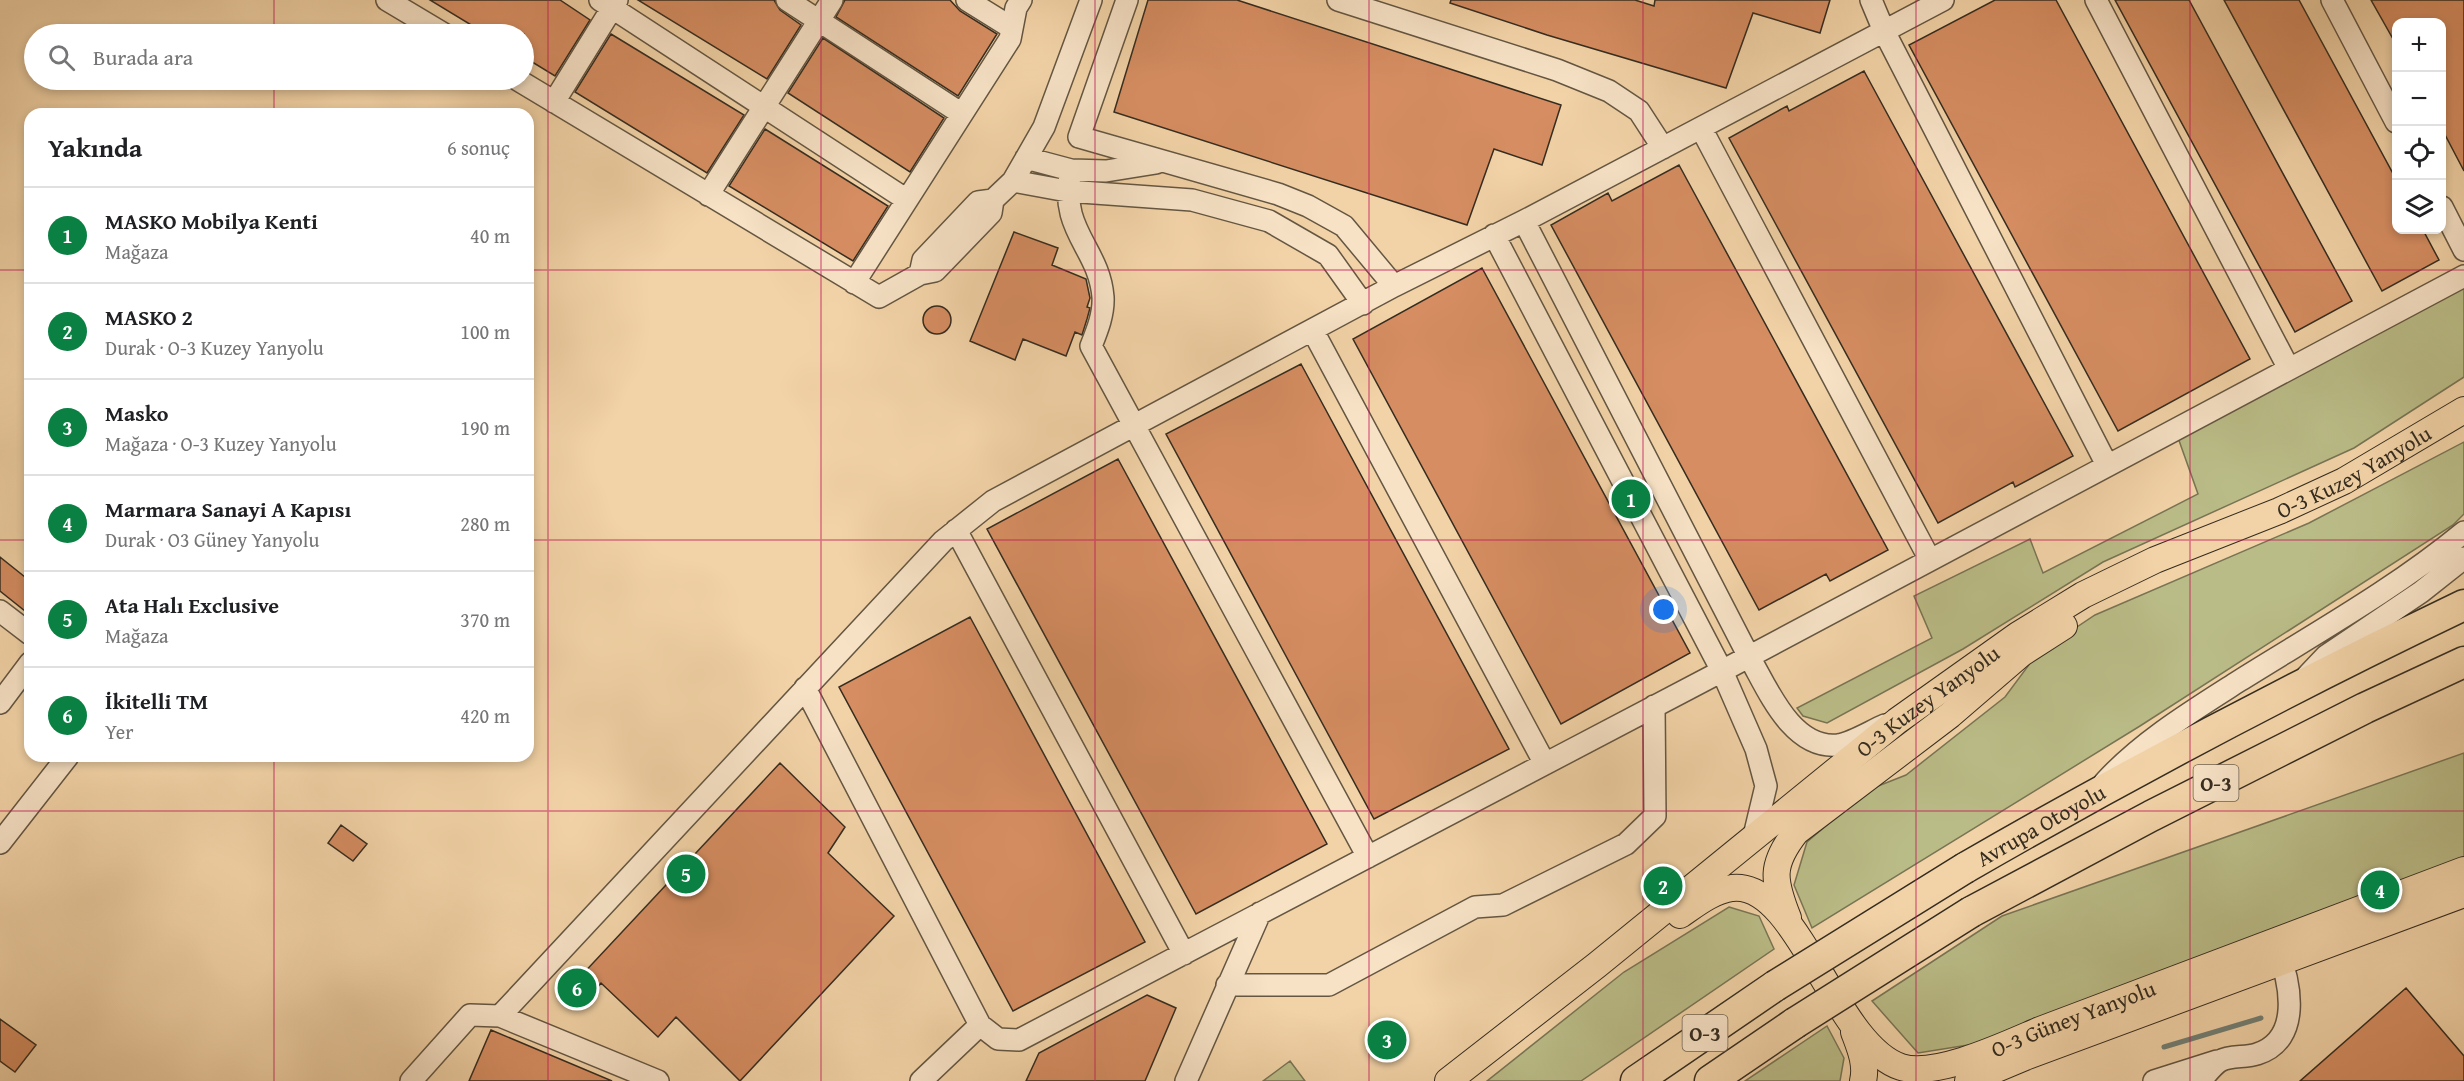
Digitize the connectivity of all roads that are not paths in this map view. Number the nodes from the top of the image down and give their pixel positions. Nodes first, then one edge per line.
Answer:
1 (787, 0) edge
2 (832, 0) edge
3 (967, 0) edge
4 (1021, 0) edge
5 (1091, 0) edge
6 (1127, 0) edge
7 (1338, 0) edge
8 (1871, 0) edge
9 (1944, 0) edge
10 (2096, 0) edge
11 (2332, 0) edge
12 (394, 2) edge
13 (610, 3) edge
14 (819, 21) junction
15 (428, 24) edge
16 (1012, 28) junction
17 (1884, 32) junction
18 (534, 90) edge
19 (554, 102) junction
20 (764, 107) junction
21 (2392, 113) edge
22 (962, 114) junction
23 (1701, 128) junction
24 (1663, 148) junction
25 (1026, 158) junction
26 (1162, 162) junction
27 (1071, 170) junction
28 (1013, 181) junction
29 (1067, 192) junction
30 (708, 195) junction
31 (907, 200) junction
32 (2446, 215) edge
33 (1524, 221) junction
34 (1494, 235) junction
35 (2464, 250) edge
36 (2464, 276) edge
37 (854, 283) junction
38 (1394, 286) junction
39 (1363, 304) junction
40 (1313, 331) junction
41 (2289, 369) junction
42 (2464, 410) edge
43 (1135, 425) junction
44 (2464, 428) edge
45 (2107, 465) junction
46 (956, 530) junction
47 (2463, 535) edge
48 (2464, 558) edge
49 (1930, 560) junction
50 (2464, 605) edge
51 (0, 611) edge
52 (24, 629) edge
53 (1748, 655) junction
54 (2464, 662) edge
55 (24, 671) edge
56 (1722, 671) junction
57 (2299, 685) junction
58 (805, 688) junction
59 (0, 703) edge
60 (1654, 706) junction
61 (1896, 720) junction
62 (63, 762) edge
63 (1545, 764) junction
64 (2094, 794) junction
65 (1754, 836) junction
66 (0, 843) edge
67 (1368, 857) junction
68 (2464, 870) edge
69 (2464, 894) edge
70 (1260, 913) junction
71 (1792, 929) junction
72 (2278, 952) junction
73 (1184, 954) junction
74 (1597, 965) junction
75 (1227, 985) junction
76 (500, 1016) junction
77 (1850, 1022) junction
78 (980, 1025) junction
79 (2220, 1060) junction
80 (411, 1081) edge
81 (658, 1081) edge
82 (921, 1081) edge
83 (1186, 1081) edge
84 (1448, 1081) edge
85 (1636, 1081) edge
86 (1710, 1081) edge
87 (1863, 1081) edge
88 (1968, 1081) edge
89 (2154, 1081) edge
90 (2200, 1081) edge

1 - 14 street
2 - 14 street
3 - 16 street
4 - 16 street
5 - 25 street
6 - 26 street
7 - 24 street
8 - 17 street
9 - 17 street
10 - 41 street
11 - 21 street
12 - 15 street
13 - 19 street
13 - 20 street
14 - 20 street
14 - 22 street
16 - 22 street
17 - 23 street
17 - 45 street
18 - 19 street
19 - 30 street
20 - 30 street
20 - 31 street
22 - 31 street
23 - 24 street
23 - 49 street
24 - 33 street
25 - 27 street
25 - 28 street
26 - 27 street
26 - 38 street
27 - 29 street
28 - 29 street
28 - 37 street
29 - 39 street
29 - 43 street
30 - 37 street
31 - 37 street
32 - 35 street
33 - 34 street
33 - 53 street
34 - 38 street
34 - 56 street
36 - 41 street
38 - 39 street
39 - 40 street
40 - 43 street
40 - 63 street
41 - 45 street
42 - 61 main road, O-3 Kuzey Yanyolu
43 - 46 street
43 - 67 street
44 - 71 main road, O-3 Kuzey Yanyolu
45 - 49 street
46 - 58 street
46 - 73 street
47 - 64 street
48 - 57 street
49 - 53 street
50 - 57 highway, Avrupa Otoyolu / O-3
51 - 52 street
53 - 56 street
53 - 61 street
54 - 86 highway, Avrupa Otoyolu / O-3, bridge
55 - 59 street
56 - 60 street
56 - 65 street
57 - 64 highway, Avrupa Otoyolu / O-3
58 - 76 street
58 - 78 street
60 - 63 street
60 - 75 street
61 - 65 main road, O-3 Kuzey Yanyolu
62 - 66 street
63 - 67 street
64 - 85 highway, Avrupa Otoyolu / O-3, bridge
65 - 74 main road, O-3 Kuzey Yanyolu
67 - 70 street
68 - 72 main road
69 - 72 main road
70 - 73 street
70 - 75 street
71 - 74 main road
71 - 77 main road, O-3 Güney Yanyolu
72 - 77 main road, O-3 Güney Yanyolu
72 - 79 street
72 - 88 main road, O-3 Güney Yanyolu
73 - 78 street
74 - 84 main road, O-3 Kuzey Yanyolu
75 - 83 street
76 - 80 street
76 - 81 street
77 - 87 main road
78 - 82 street
79 - 89 street
79 - 90 street

